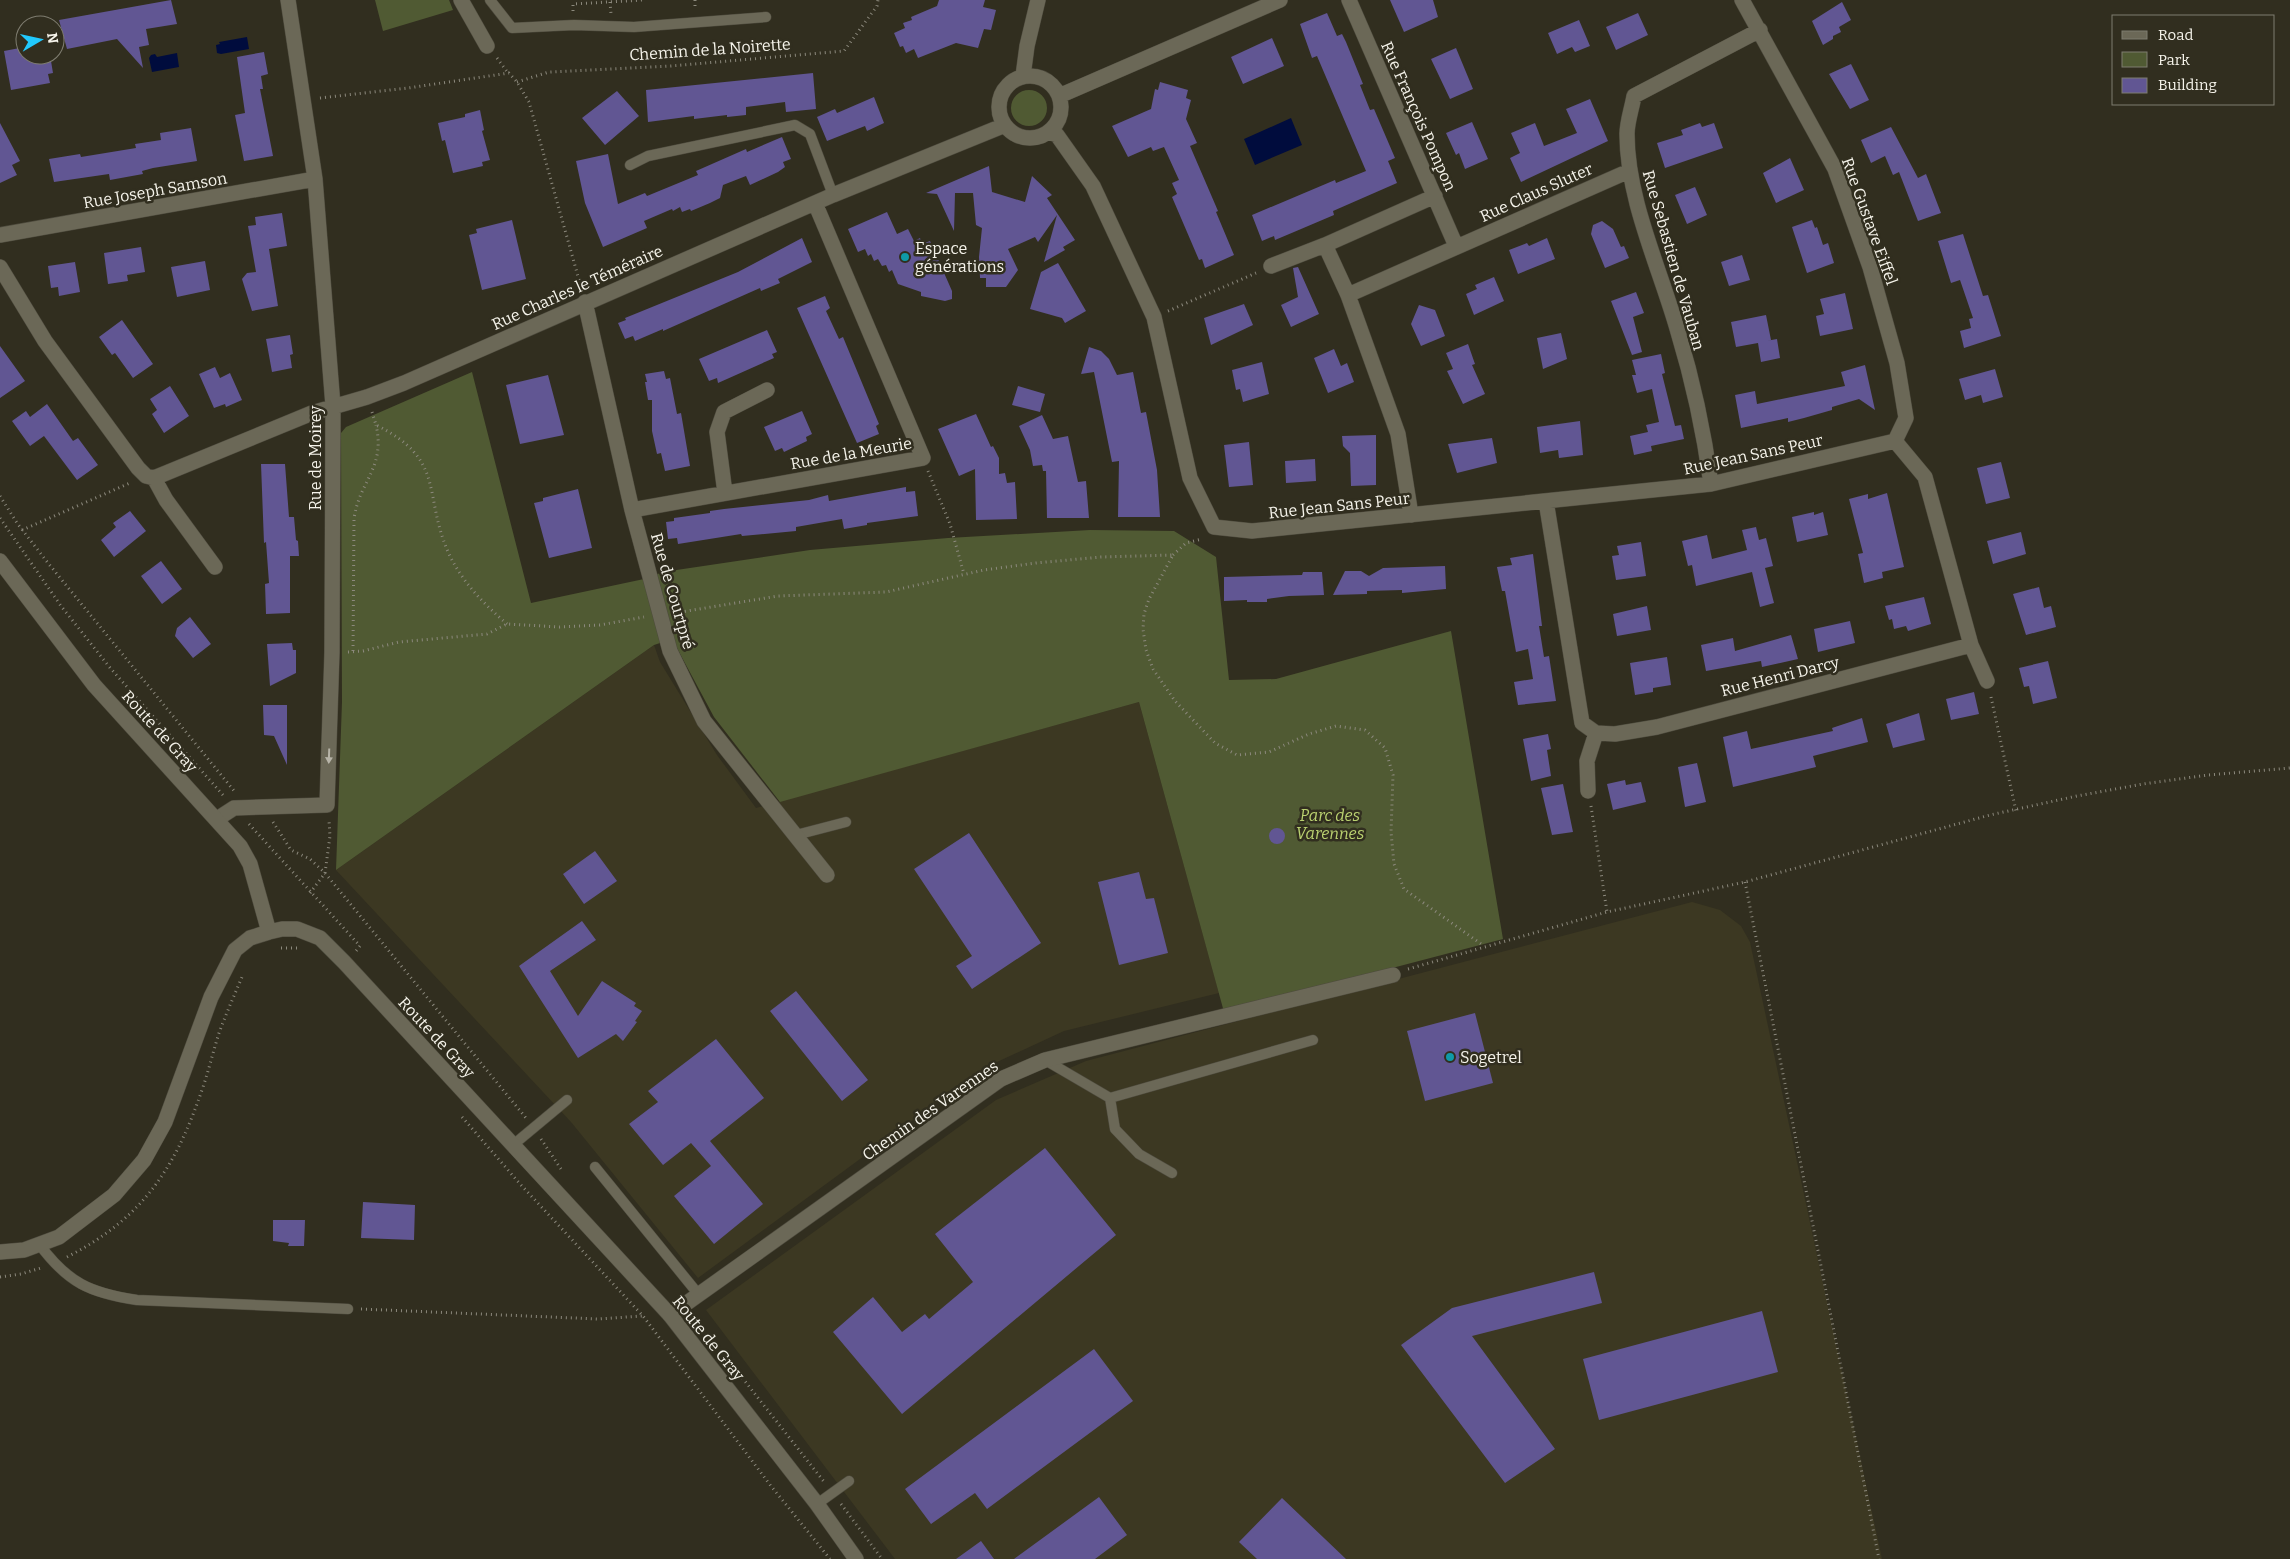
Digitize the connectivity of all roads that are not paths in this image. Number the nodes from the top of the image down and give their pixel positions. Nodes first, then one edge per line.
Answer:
1 (288, 0) edge
2 (461, 0) edge
3 (490, 0) edge
4 (1038, 0) edge
5 (1280, 0) edge
6 (1349, 0) edge
7 (1742, 0) edge
8 (766, 17) dead end
9 (1760, 30) junction
10 (487, 46) dead end
11 (1023, 76) junction
12 (1059, 96) junction
13 (1005, 125) junction
14 (1049, 132) junction
15 (630, 165) dead end
16 (1629, 171) junction
17 (315, 179) junction
18 (833, 195) junction
19 (1435, 196) junction
20 (815, 203) junction
21 (0, 235) edge
22 (1326, 245) junction
23 (1456, 246) junction
24 (1271, 266) road end
25 (0, 267) edge
26 (1348, 295) junction
27 (585, 302) junction
28 (767, 390) dead end
29 (333, 406) junction
30 (1895, 441) junction
31 (150, 477) junction
32 (1711, 484) junction
33 (725, 493) junction
34 (1546, 501) junction
35 (632, 510) junction
36 (1411, 515) junction
37 (0, 561) edge
38 (215, 567) dead end
39 (1971, 645) junction
40 (1987, 681) road end
41 (1596, 733) junction
42 (1588, 791) road end
43 (216, 819) junction
44 (846, 822) dead end
45 (796, 835) junction
46 (828, 875) dead end
47 (269, 932) junction
48 (1393, 974) road end
49 (1313, 1040) dead end
50 (1045, 1060) junction
51 (1110, 1098) junction
52 (567, 1100) dead end
53 (512, 1145) junction
54 (595, 1167) dead end
55 (1172, 1173) dead end
56 (39, 1244) junction
57 (0, 1252) edge
58 (698, 1295) junction
59 (348, 1309) road end
60 (670, 1315) junction
61 (849, 1481) dead end
62 (817, 1504) junction
63 (856, 1559) edge

1 - 17 street, Rue de Moirey
2 - 10 street
3 - 8 lane
4 - 11 street
5 - 12 street
6 - 19 street, Rue François Pompon
7 - 9 street, Rue Gustave Eiffel
9 - 16 street, Rue Sebastien de Vauban
9 - 30 street, Rue Gustave Eiffel
11 - 12 street
11 - 13 street
12 - 14 street
13 - 14 street
13 - 18 street, Rue Charles le Téméraire
14 - 36 street, Rue Jean Sans Peur
15 - 18 lane
16 - 23 street, Rue Claus Sluter
16 - 32 street, Rue Sebastien de Vauban
17 - 21 street, Rue Joseph Samson
17 - 29 street, Rue de Moirey
18 - 20 street, Rue Charles le Téméraire
19 - 22 street
19 - 23 street, Rue François Pompon
20 - 27 street, Rue Charles le Téméraire
20 - 33 street, Rue de la Meurie
22 - 24 street
22 - 26 street
23 - 26 street, Rue Claus Sluter
25 - 31 street
26 - 36 street
27 - 29 street, Rue Charles le Téméraire
27 - 35 street, Rue de Courtpré
28 - 33 street
29 - 31 street, Rue Charles le Téméraire
29 -> 43 street, Rue de Moirey
30 - 32 street, Rue Jean Sans Peur
30 - 39 street
31 - 38 street
32 - 34 street, Rue Jean Sans Peur
33 - 35 street, Rue de la Meurie
34 - 36 street, Rue Jean Sans Peur
34 - 41 street
35 - 45 street, Rue de Courtpré
37 - 43 street, Route de Gray
39 - 40 street
39 - 41 street, Rue Henri Darcy
41 - 42 street
43 - 47 street, Route de Gray
44 - 45 lane
45 - 46 street, Rue de Courtpré
47 - 53 street, Route de Gray
47 - 56 street
48 - 50 street, Chemin des Varennes
49 - 51 lane
50 - 51 lane
50 - 58 street, Chemin des Varennes
51 - 55 lane
52 - 53 lane
53 - 60 street, Route de Gray
54 - 58 lane
56 - 57 street
56 - 59 lane
58 - 60 street, Chemin des Varennes
60 - 62 street, Route de Gray
61 - 62 lane
62 - 63 street, Route de Gray

